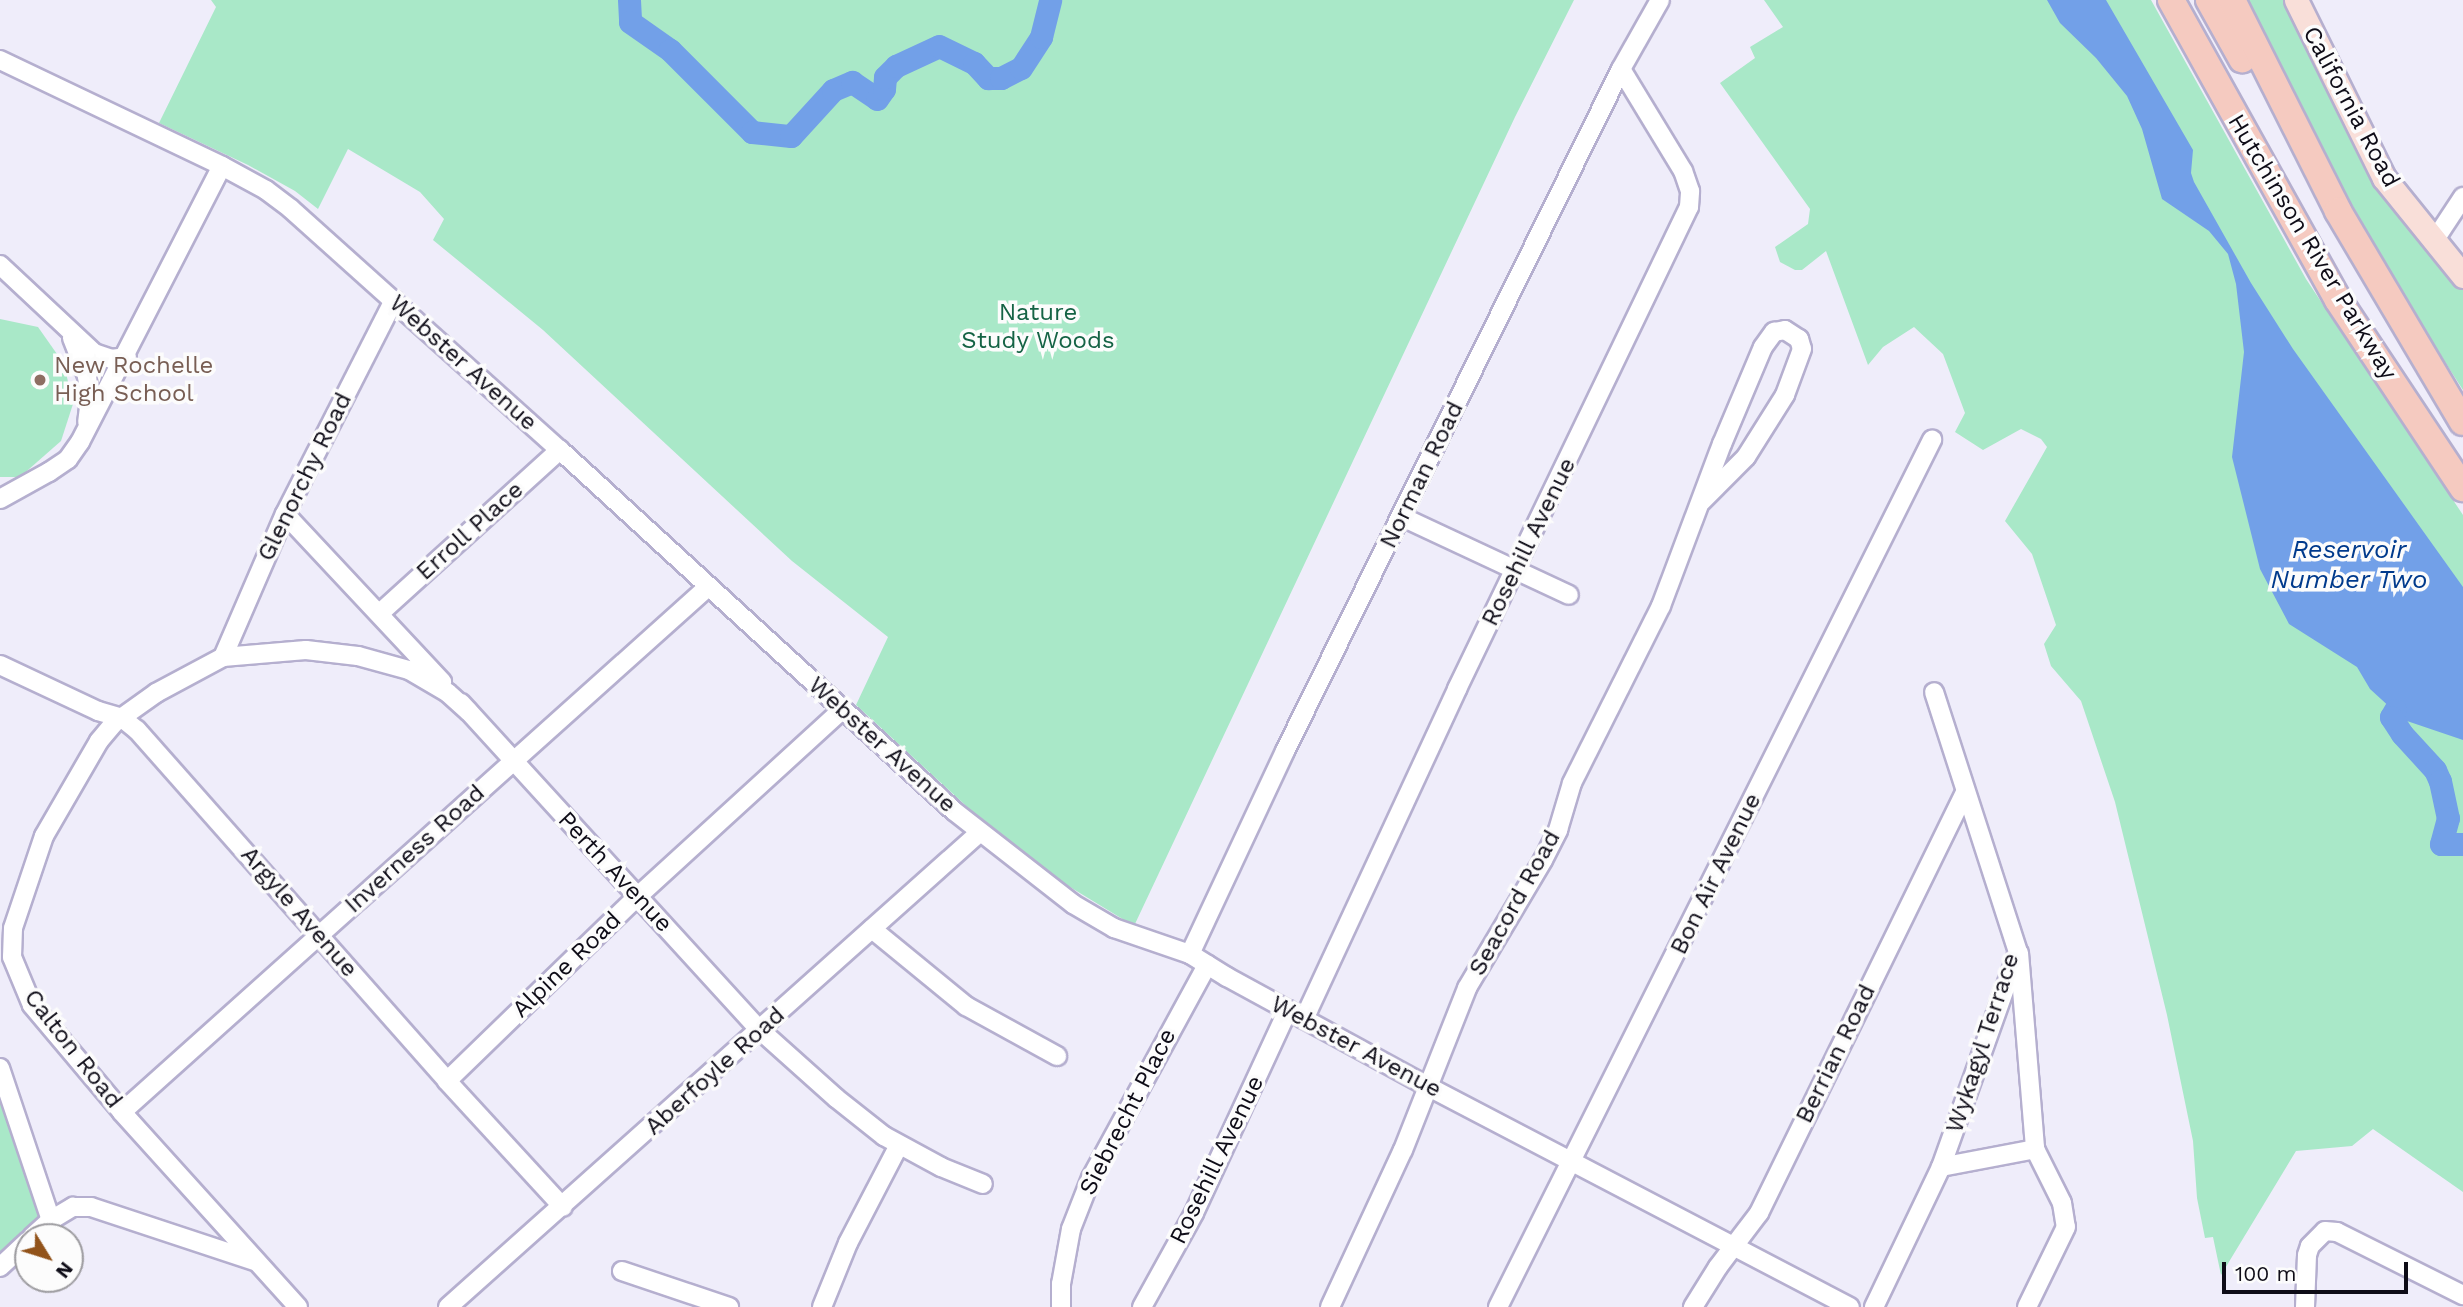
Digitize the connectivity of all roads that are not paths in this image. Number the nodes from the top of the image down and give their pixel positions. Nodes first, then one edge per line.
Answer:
1 (1660, 0) edge
2 (2171, 0) edge
3 (2209, 0) edge
4 (2232, 0) edge
5 (2296, 0) edge
6 (0, 60) edge
7 (1620, 69) junction
8 (2303, 146) junction
9 (222, 166) junction
10 (2463, 197) edge
11 (2434, 241) junction
12 (0, 265) edge
13 (2463, 276) edge
14 (394, 300) junction
15 (64, 326) junction
16 (127, 357) junction
17 (2463, 422) edge
18 (1932, 440) dead end
19 (80, 442) junction
20 (560, 450) junction
21 (2463, 488) edge
22 (0, 499) edge
23 (1702, 501) junction
24 (285, 514) junction
25 (1402, 517) junction
26 (1516, 571) junction
27 (708, 587) junction
28 (1569, 595) dead end
29 (380, 613) junction
30 (223, 657) junction
31 (0, 665) edge
32 (1934, 692) dead end
33 (843, 709) junction
34 (469, 712) junction
35 (122, 718) junction
36 (513, 761) junction
37 (1965, 792) junction
38 (979, 833) junction
39 (637, 897) junction
40 (13, 929) junction
41 (872, 929) junction
42 (319, 936) junction
43 (2018, 952) junction
44 (1189, 954) junction
45 (0, 958) edge
46 (1207, 965) junction
47 (1288, 1010) junction
48 (1304, 1019) junction
49 (760, 1030) junction
50 (1057, 1056) dead end
51 (0, 1068) edge
52 (447, 1081) junction
53 (1427, 1086) junction
54 (122, 1112) junction
55 (899, 1145) junction
56 (2035, 1149) junction
57 (1571, 1161) junction
58 (1941, 1167) junction
59 (983, 1184) dead end
60 (563, 1207) junction
61 (51, 1220) junction
62 (48, 1223) edge
63 (1734, 1246) junction
64 (14, 1254) edge
65 (254, 1261) junction
66 (0, 1267) edge
67 (622, 1271) dead end
68 (2463, 1295) edge
69 (298, 1307) edge
70 (448, 1307) edge
71 (729, 1307) edge
72 (822, 1307) edge
73 (1061, 1307) edge
74 (1142, 1307) edge
75 (1330, 1307) edge
76 (1498, 1307) edge
77 (1693, 1307) edge
78 (1850, 1307) edge
79 (1874, 1307) edge
80 (2027, 1307) edge
81 (2305, 1307) edge

1 - 7 street, Norman Road
2 - 21 highway, Hutchinson River Parkway
3 - 8 highway
4 - 8 highway, Hutchinson River Parkway
5 - 11 main road, California Road
6 - 9 street, Webster Avenue
7 - 25 street, Norman Road
7 - 26 street, Rosehill Avenue
8 - 17 highway, Hutchinson River Parkway
9 - 14 street, Webster Avenue
9 - 16 street
10 - 11 street
11 - 13 main road, California Road
12 - 15 street
14 - 20 street, Webster Avenue
14 - 24 street, Glenorchy Road
15 - 16 street
15 - 19 street
16 - 19 street
18 - 57 street, Bon Air Avenue
19 - 22 street
20 - 27 street, Webster Avenue
20 - 29 street, Erroll Place
23 - 23 street, Seacord Road
23 - 53 street, Seacord Road
24 - 29 street, Perth Avenue
24 - 30 street, Glenorchy Road
25 - 26 street
25 - 44 street, Norman Road
26 - 28 street
26 - 48 street, Rosehill Avenue
27 - 33 street, Webster Avenue
27 - 36 street, Inverness Road
29 - 34 street, Perth Avenue
30 - 34 street, Calton Road
30 - 35 street, Calton Road
31 - 35 street, Argyle Avenue
32 - 37 street, Wykagyl Terrace
33 - 38 street, Webster Avenue
33 - 39 street, Alpine Road
34 - 36 street, Perth Avenue
35 - 40 street, Calton Road
35 - 42 street, Argyle Avenue
36 - 39 street, Perth Avenue
36 - 42 street, Inverness Road
37 - 43 street, Wykagyl Terrace
37 - 63 street, Berrian Road
38 - 41 street, Aberfoyle Road
38 - 44 street, Webster Avenue
39 - 49 street, Perth Avenue
39 - 52 street, Alpine Road
40 - 45 street
40 - 54 street, Calton Road
41 - 49 street, Aberfoyle Road
41 - 50 street
42 - 52 street, Argyle Avenue
42 - 54 street, Inverness Road
43 - 56 street
43 - 58 street, Wykagyl Terrace
44 - 46 street, Webster Avenue
46 - 47 street, Webster Avenue
46 - 73 street, Siebrecht Place
47 - 48 street, Webster Avenue
47 - 74 street, Rosehill Avenue
48 - 53 street, Webster Avenue
49 - 55 street, Perth Avenue
49 - 60 street, Aberfoyle Road
51 - 61 street
52 - 60 street, Argyle Avenue
53 - 57 street, Webster Avenue
53 - 75 street, Seacord Road
54 - 65 street, Calton Road
55 - 59 street, Perth Avenue
55 - 72 street
56 - 58 street
56 - 80 street
57 - 63 street, Webster Avenue
57 - 76 street, Bon Air Avenue
58 - 79 street, Wykagyl Terrace
60 - 70 street, Aberfoyle Road
61 - 62 street
61 - 65 street
63 - 77 street, Berrian Road
63 - 78 street, Webster Avenue
64 - 66 street
65 - 69 street, Calton Road
67 - 71 street
68 - 81 street

